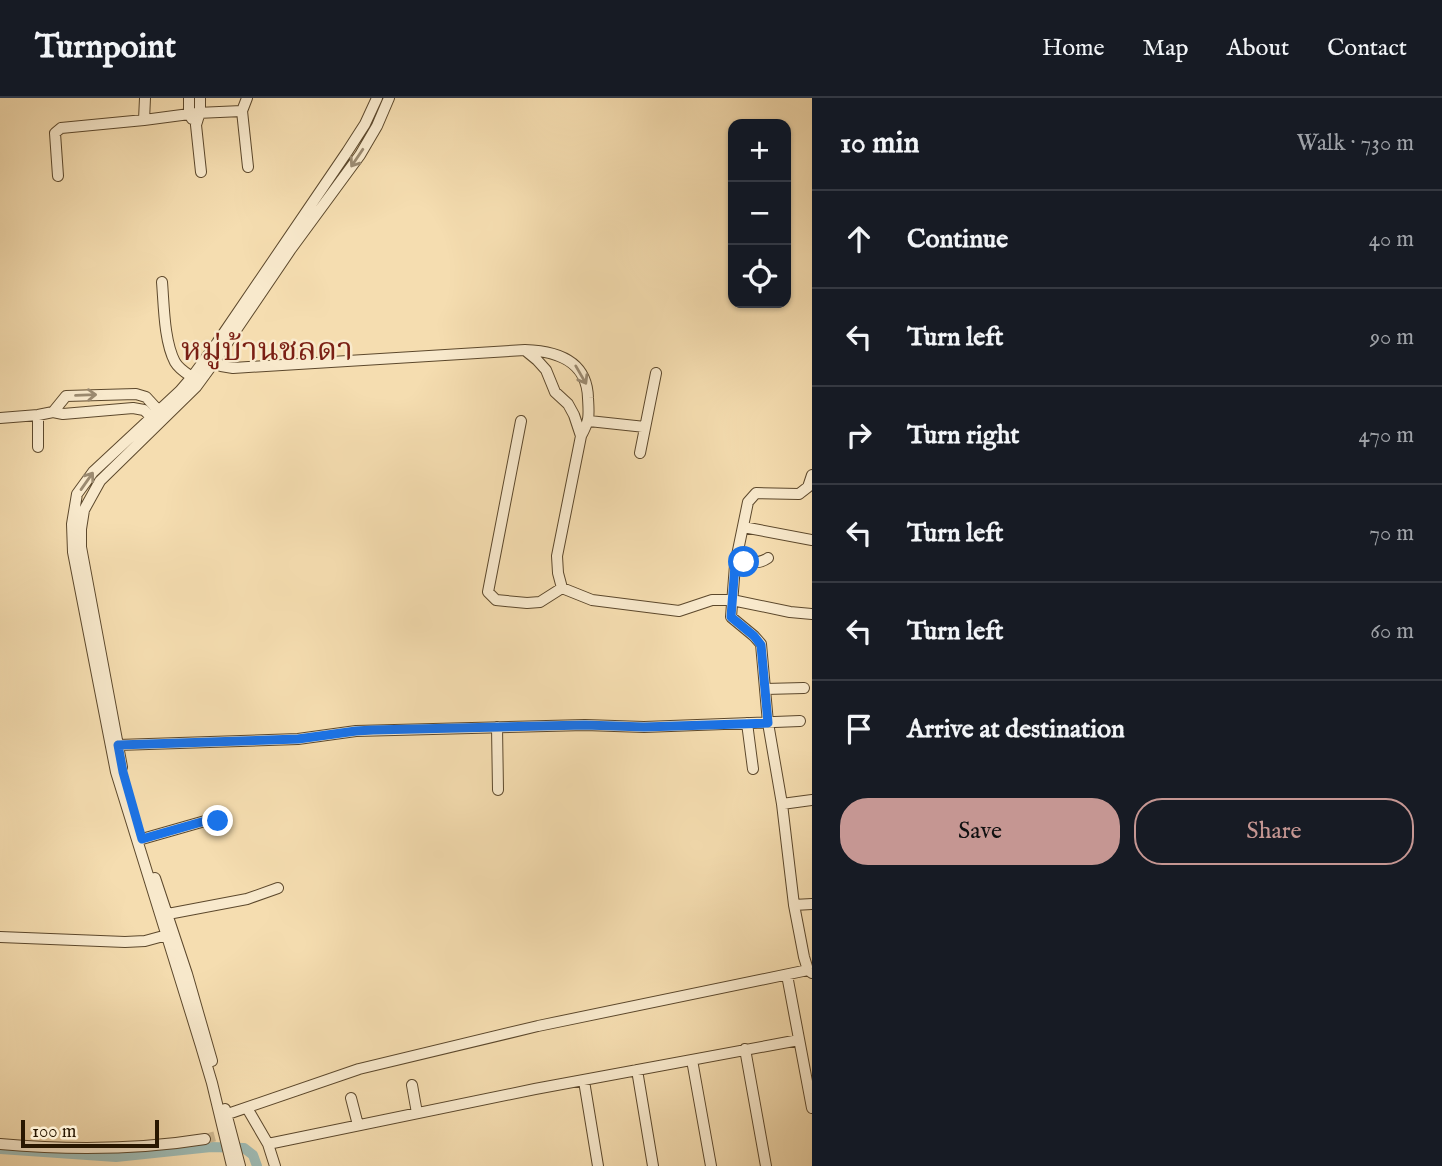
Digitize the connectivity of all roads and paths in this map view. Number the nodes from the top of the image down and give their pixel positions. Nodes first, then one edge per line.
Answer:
1 (145, 98) edge
2 (189, 98) edge
3 (200, 98) edge
4 (247, 98) edge
5 (377, 98) edge
6 (389, 98) edge
7 (243, 111) junction
8 (200, 112) junction
9 (188, 114) junction
10 (144, 120) junction
11 (196, 125) junction
12 (248, 166) dead end
13 (201, 172) dead end
14 (58, 176) dead end
15 (162, 282) dead end
16 (525, 350) junction
17 (212, 358) junction
18 (656, 373) dead end
19 (192, 377) junction
20 (128, 394) junction
21 (128, 409) junction
22 (53, 412) junction
23 (155, 414) junction
24 (38, 415) junction
25 (0, 418) edge
26 (521, 421) dead end
27 (589, 421) junction
28 (645, 426) junction
29 (582, 436) junction
30 (38, 447) dead end
31 (640, 453) dead end
32 (812, 475) edge
33 (810, 487) edge
34 (743, 527) junction
35 (812, 540) edge
36 (768, 558) dead end
37 (735, 565) junction
38 (562, 588) junction
39 (732, 600) junction
40 (812, 614) edge
41 (803, 688) dead end
42 (765, 690) junction
43 (800, 721) dead end
44 (747, 723) junction
45 (768, 723) junction
46 (498, 727) junction
47 (118, 745) junction
48 (753, 769) dead end
49 (498, 790) dead end
50 (812, 800) edge
51 (782, 804) junction
52 (221, 824) dead end
53 (142, 839) junction
54 (278, 888) dead end
55 (794, 905) junction
56 (812, 905) edge
57 (168, 914) junction
58 (167, 935) junction
59 (0, 937) edge
60 (808, 957) edge
61 (810, 972) edge
62 (787, 975) junction
63 (799, 1040) junction
64 (745, 1049) junction
65 (692, 1060) junction
66 (637, 1070) junction
67 (584, 1081) junction
68 (411, 1085) dead end
69 (352, 1098) dead end
70 (247, 1108) junction
71 (812, 1108) edge
72 (416, 1113) junction
73 (223, 1116) junction
74 (358, 1125) junction
75 (205, 1139) tunnel mouth
76 (0, 1144) edge
77 (268, 1144) junction
78 (237, 1163) edge
79 (275, 1166) edge
80 (598, 1166) edge
81 (653, 1166) edge
82 (710, 1166) edge
83 (766, 1166) edge

1 - 10 street
2 - 9 street
3 - 8 street
4 - 7 street
5 - 17 street
6 -> 17 street
7 - 8 street
7 - 12 street
8 - 9 street
8 - 11 street
9 - 10 street
9 - 11 street
10 - 14 street
11 - 13 street
15 - 19 street
16 - 17 street
16 -> 27 street
16 - 29 street
17 - 19 street
17 - 47 street
18 - 28 street
19 - 23 street
20 - 21 street
22 -> 20 street
20 - 23 street
21 - 22 street
21 - 23 street
22 - 24 street
58 -> 23 street
24 - 25 street
24 - 30 street
26 - 38 street
27 - 28 street
27 - 29 street
28 - 31 street
29 - 38 street
32 - 33 street
33 - 34 street
34 - 35 street
34 - 37 street
36 - 37 street
37 - 39 street
38 - 39 street
39 - 40 street
39 - 42 street
41 - 42 street
42 - 45 street
43 - 45 street
44 - 45 street
44 - 46 street
44 - 48 street
45 - 51 street
46 - 47 street
46 - 49 street
47 - 53 street
50 - 51 street
51 - 55 street
52 - 53 street
53 - 57 street
54 - 57 street
55 - 56 street
55 - 60 street
57 - 73 street
58 - 59 street
58 - 73 street
60 - 61 street
61 - 62 street
62 - 63 street
62 - 70 street
63 - 64 street
63 - 71 street
64 - 65 street
64 - 83 street
65 - 66 street
65 - 82 street
66 - 67 street
66 - 81 street
67 - 72 street
67 - 80 street
68 - 72 street
69 - 74 street
70 - 73 street
70 - 77 street
72 - 74 street
73 - 78 street
74 - 77 street
75 - 76 street
77 - 79 street

